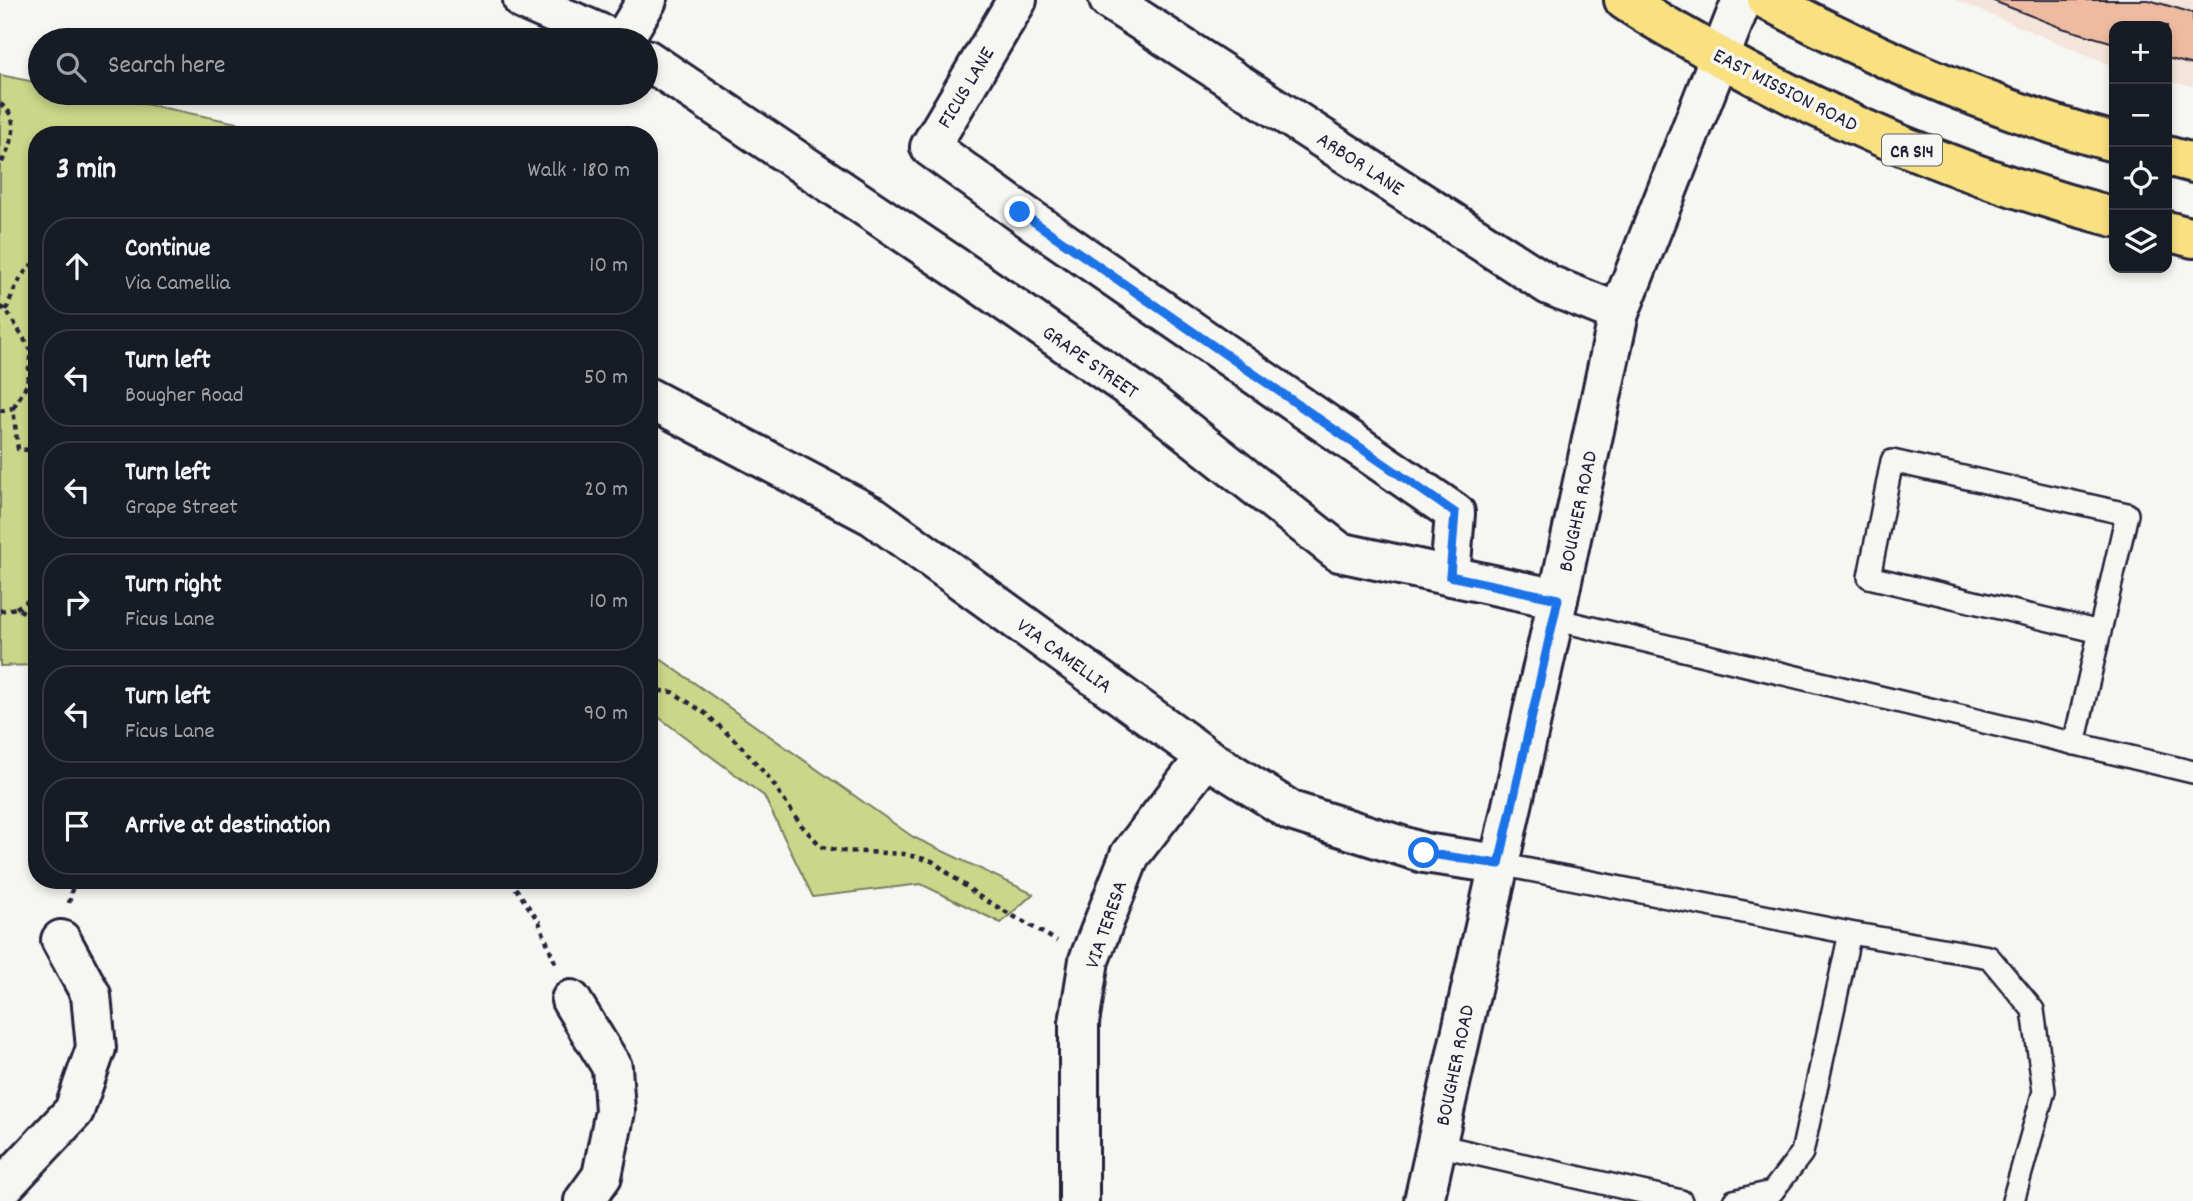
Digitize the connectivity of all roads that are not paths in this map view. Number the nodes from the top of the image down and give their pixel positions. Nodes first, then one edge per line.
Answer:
1 (523, 0) edge
2 (647, 0) edge
3 (1017, 0) edge
4 (1109, 0) edge
5 (1624, 0) edge
6 (1742, 0) edge
7 (1768, 0) edge
8 (587, 28) edge
9 (630, 28) edge
10 (1720, 56) junction
11 (658, 67) edge
12 (2109, 141) edge
13 (2172, 157) edge
14 (2193, 163) edge
15 (2109, 216) edge
16 (2172, 232) edge
17 (2193, 238) edge
18 (1619, 313) junction
19 (658, 403) edge
20 (1450, 576) junction
21 (1556, 609) junction
22 (2100, 632) junction
23 (2074, 744) junction
24 (1206, 757) junction
25 (2193, 772) edge
26 (1499, 864) junction
27 (1850, 933) junction
28 (61, 940) dead end
29 (571, 1000) road end
30 (1437, 1145) junction
31 (0, 1190) edge
32 (583, 1201) edge
33 (1079, 1201) edge
34 (1424, 1201) edge
35 (1681, 1201) edge
36 (1734, 1201) edge
37 (2013, 1201) edge

1 - 8 street
2 - 9 street
3 - 20 street, FICUS LANE
4 - 18 street, ARBOR LANE
5 - 10 main road, EAST MISSION ROAD / CR S14
6 - 10 street, BOUGHER ROAD
7 - 12 main road
10 - 15 main road, EAST MISSION ROAD / CR S14
10 - 18 street, BOUGHER ROAD
11 - 20 street, GRAPE STREET
13 - 14 main road
16 - 17 main road
18 - 21 street, BOUGHER ROAD
19 - 24 street, VIA CAMELLIA
20 - 21 street, GRAPE STREET
21 - 23 lane
21 - 26 street, BOUGHER ROAD
22 - 22 lane
22 - 23 lane
23 - 25 lane
24 - 26 street, VIA CAMELLIA
24 - 33 street, VIA TERESA
26 - 27 lane
26 - 30 street, BOUGHER ROAD
27 - 36 lane
27 - 37 lane
28 - 31 street
29 - 32 street
30 - 34 street, BOUGHER ROAD
30 - 35 lane

